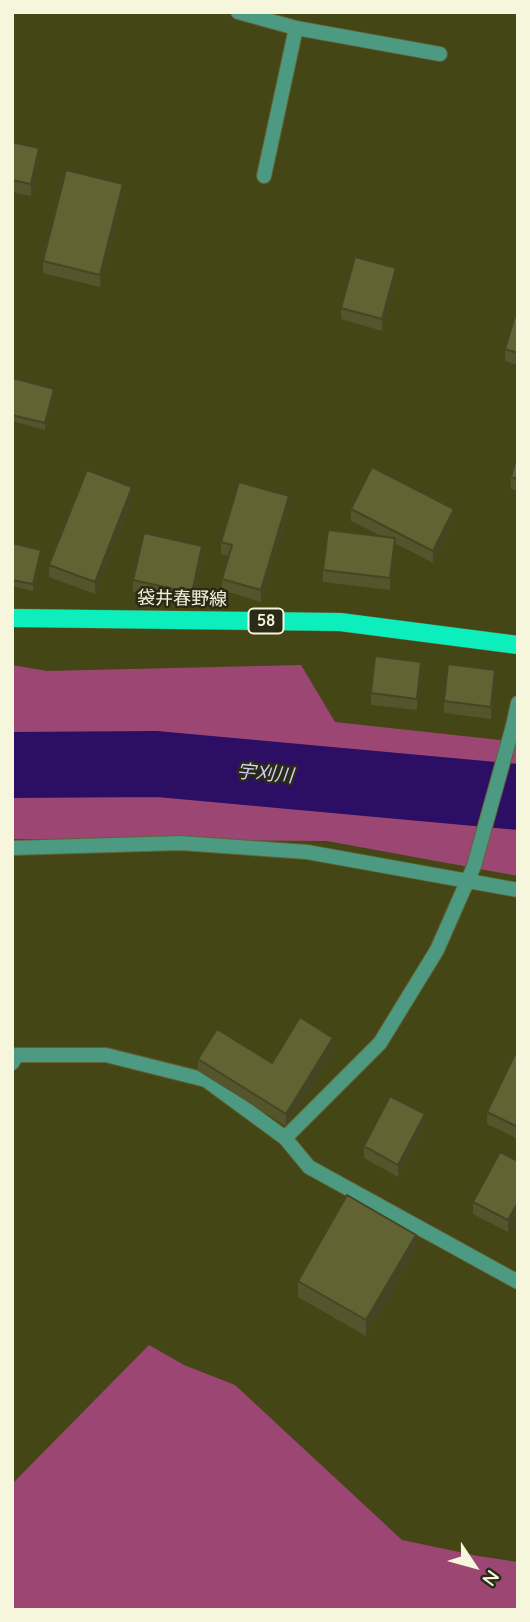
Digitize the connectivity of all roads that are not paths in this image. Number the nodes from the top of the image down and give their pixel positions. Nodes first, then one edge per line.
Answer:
1 (238, 12) edge
2 (296, 28) junction
3 (440, 54) dead end
4 (264, 176) dead end
5 (12, 618) edge
6 (518, 645) edge
7 (518, 703) edge
8 (516, 727) edge
9 (12, 848) edge
10 (471, 873) junction
11 (518, 890) edge
12 (12, 1063) edge
13 (285, 1138) junction
14 (518, 1282) edge

1 - 2 street
2 - 3 street
2 - 4 street
5 - 6 main road, 袋井春野線 / 58
7 - 8 street
8 - 10 street
9 - 10 street
10 - 11 street
10 - 13 street
12 - 13 street
13 - 14 street

